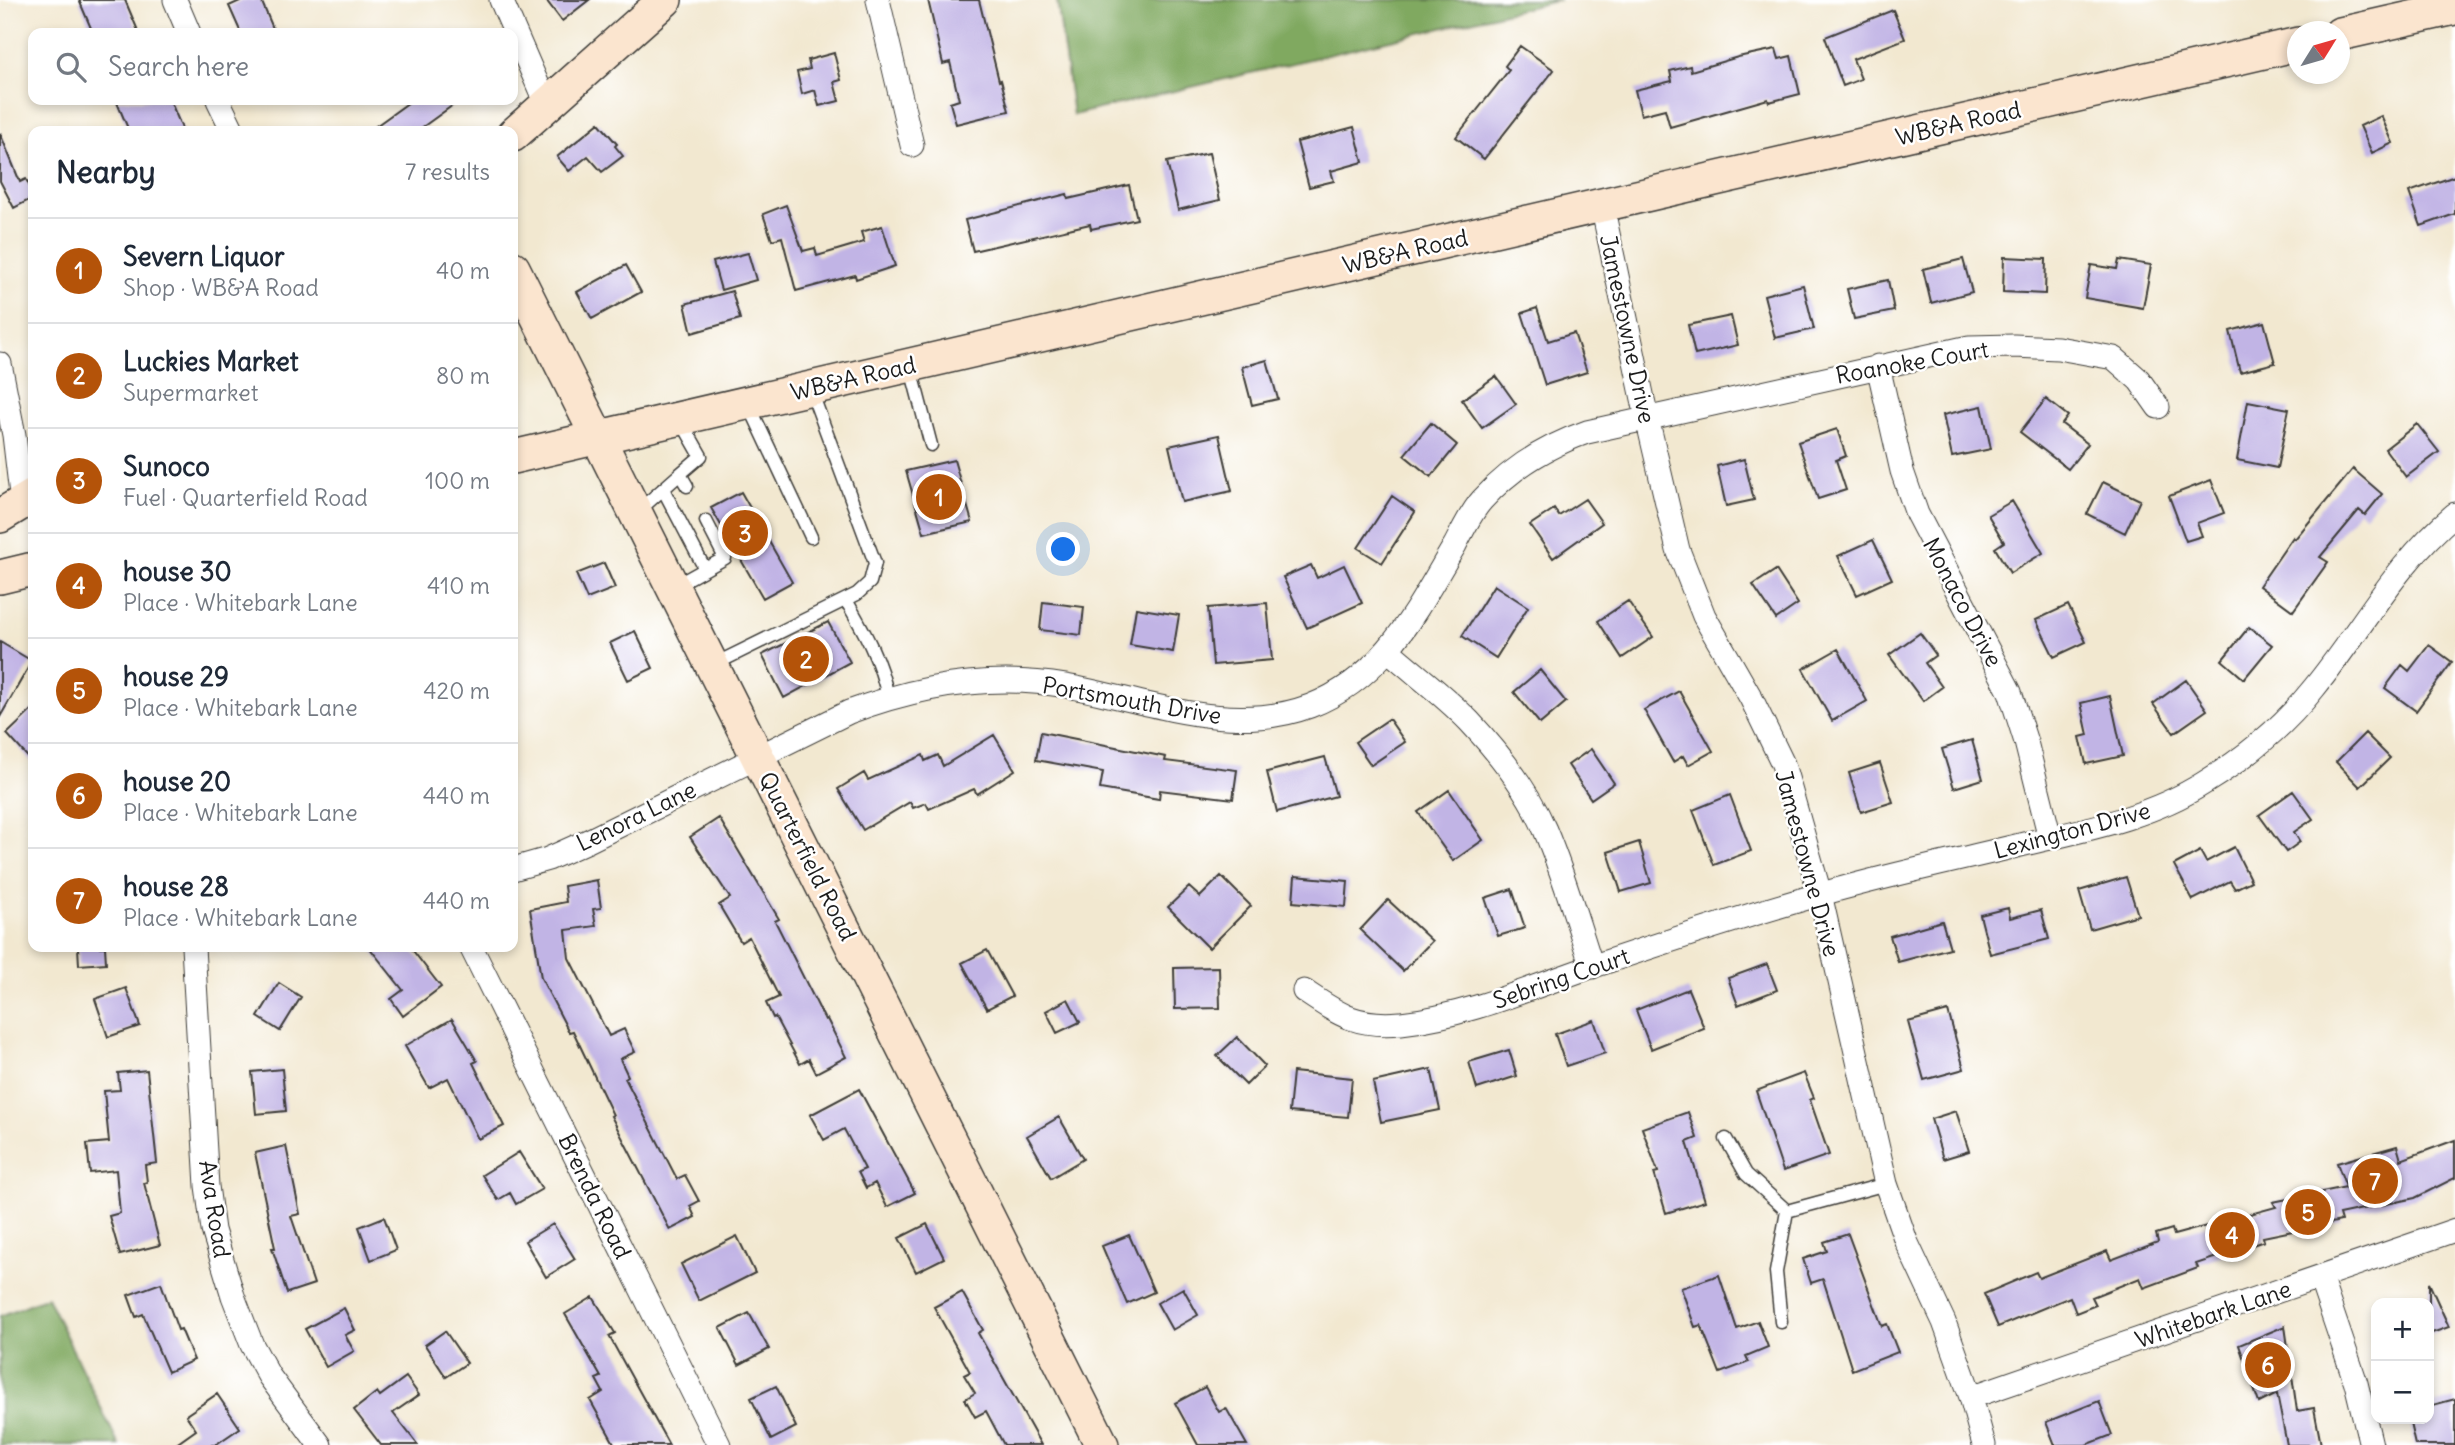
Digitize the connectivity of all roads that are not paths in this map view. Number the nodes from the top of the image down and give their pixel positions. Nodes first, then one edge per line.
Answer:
1 (175, 0) edge
2 (501, 0) edge
3 (665, 0) edge
4 (878, 0) edge
5 (2455, 8) edge
6 (188, 28) edge
7 (513, 28) edge
8 (2350, 32) edge
9 (518, 39) edge
10 (2287, 47) edge
11 (220, 105) edge
12 (547, 106) junction
13 (231, 126) edge
14 (518, 131) edge
15 (912, 145) dead end
16 (1602, 205) junction
17 (518, 278) edge
18 (0, 364) edge
19 (910, 365) junction
20 (1878, 366) junction
21 (810, 388) junction
22 (748, 402) junction
23 (2158, 407) dead end
24 (680, 418) junction
25 (1647, 418) junction
26 (598, 437) junction
27 (931, 445) dead end
28 (518, 456) edge
29 (680, 474) junction
30 (687, 486) dead end
31 (663, 489) junction
32 (18, 505) edge
33 (636, 513) junction
34 (2455, 514) edge
35 (706, 521) dead end
36 (811, 537) dead end
37 (705, 569) junction
38 (28, 570) edge
39 (0, 577) edge
40 (673, 587) junction
41 (846, 600) junction
42 (1389, 651) junction
43 (712, 665) junction
44 (888, 698) junction
45 (757, 756) junction
46 (2050, 838) junction
47 (518, 868) edge
48 (1820, 894) junction
49 (193, 952) edge
50 (473, 952) edge
51 (1592, 967) junction
52 (1304, 991) dead end
53 (1726, 1139) dead end
54 (1886, 1184) junction
55 (1787, 1211) junction
56 (2455, 1230) edge
57 (2319, 1277) junction
58 (1781, 1322) dead end
59 (1971, 1397) junction
60 (320, 1445) edge
61 (719, 1445) edge
62 (1101, 1445) edge
63 (1984, 1445) edge
64 (2371, 1445) edge

1 - 6 street
2 - 7 street
3 - 12 street
4 - 15 street
5 - 8 street
9 - 12 street
10 - 16 street, WB&A Road
11 - 13 street
12 - 14 street
16 - 19 street, WB&A Road
16 - 25 street, Jamestowne Drive
17 - 26 street, Quarterfield Road
18 - 32 street
19 - 21 street, WB&A Road
19 - 27 lane
20 - 23 street, Roanoke Court
20 - 25 street, Roanoke Court
20 - 46 street, Monaco Drive
21 - 22 street, WB&A Road
21 - 41 lane
22 - 24 street, WB&A Road
22 - 36 lane
24 - 26 street, WB&A Road
24 - 29 lane
25 - 42 street, Portsmouth Drive
25 - 48 street, Jamestowne Drive
26 - 28 street, WB&A Road
26 - 33 street, Quarterfield Road
29 - 30 lane
29 - 31 lane
31 - 33 lane
31 - 37 lane
33 - 40 street, Quarterfield Road
34 - 46 street, Lexington Drive
35 - 37 lane
37 - 40 lane
38 - 39 street
40 - 43 street, Quarterfield Road
41 - 43 lane
41 - 44 lane
42 - 44 street, Portsmouth Drive
42 - 51 street
43 - 45 street, Quarterfield Road
44 - 45 street, Portsmouth Drive
45 - 47 street, Lenora Lane
45 - 62 street, Quarterfield Road
46 - 48 street, Lexington Drive
48 - 51 street, Sebring Court
48 - 54 street, Jamestowne Drive
49 - 60 street, Ava Road
50 - 61 street, Brenda Road
51 - 52 street, Sebring Court
53 - 55 lane
54 - 55 lane
54 - 59 street, Jamestowne Drive
55 - 58 lane
56 - 57 street, Whitebark Lane
57 - 59 street, Whitebark Lane
57 - 64 street
59 - 63 street, Jamestowne Drive

